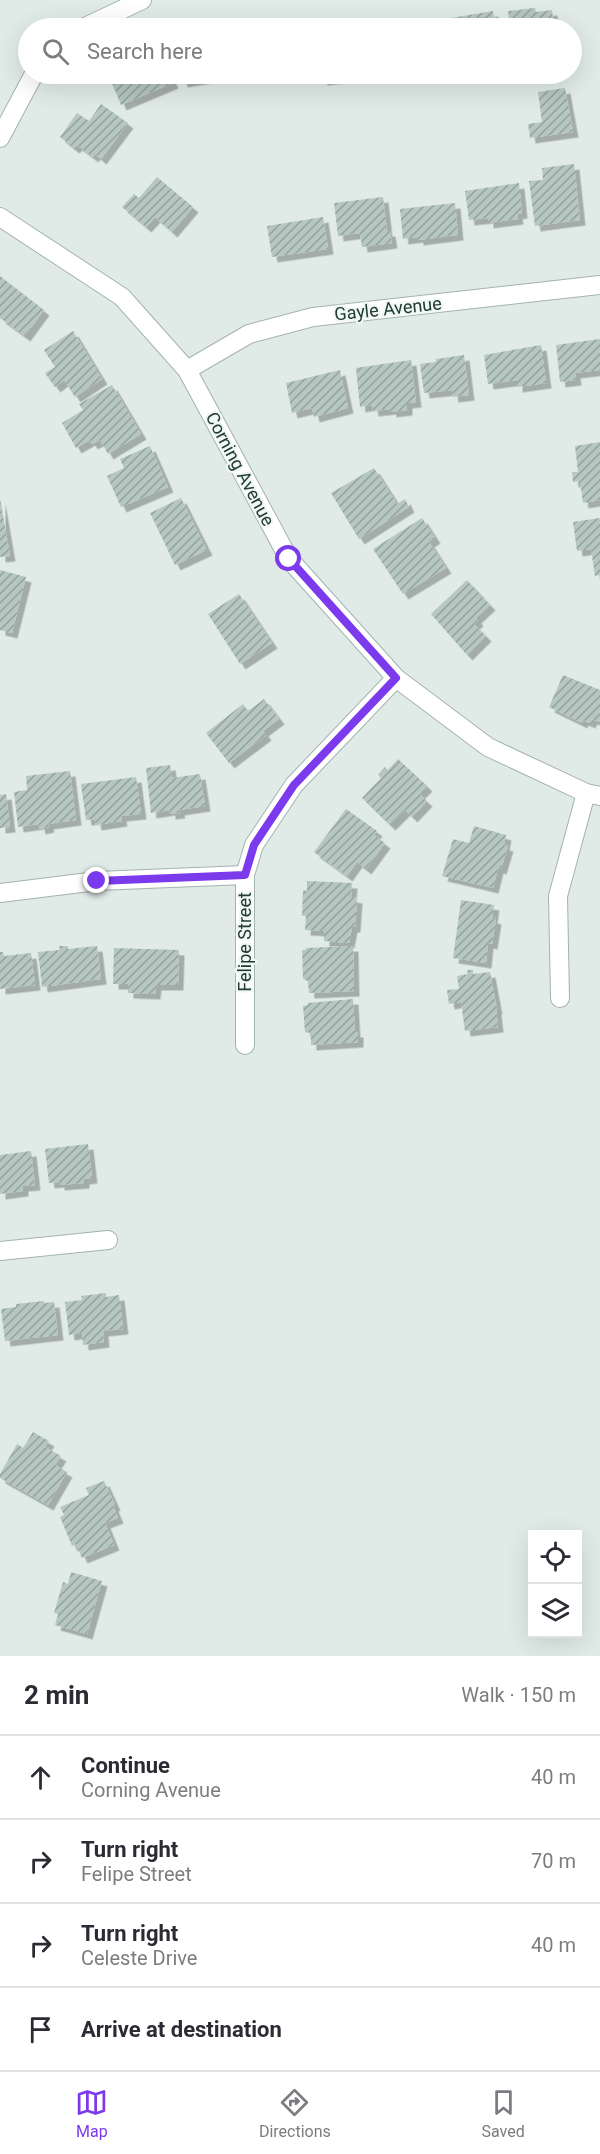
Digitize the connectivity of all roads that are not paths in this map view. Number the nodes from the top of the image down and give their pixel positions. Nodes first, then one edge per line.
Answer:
1 (142, 0) edge
2 (104, 18) edge
3 (29, 84) edge
4 (0, 138) edge
5 (0, 217) edge
6 (600, 285) edge
7 (187, 369) junction
8 (396, 678) junction
9 (593, 795) edge
10 (245, 875) junction
11 (0, 892) edge
12 (560, 998) dead end
13 (245, 1045) dead end
14 (108, 1240) dead end
15 (0, 1251) edge

1 - 2 street
3 - 4 street
5 - 7 street, Corning Avenue
6 - 7 street, Gayle Avenue
7 - 8 street, Corning Avenue
8 - 9 street, Corning Avenue
8 - 10 street, Felipe Street
9 - 12 street
10 - 11 street
10 - 13 street, Felipe Street
14 - 15 street

